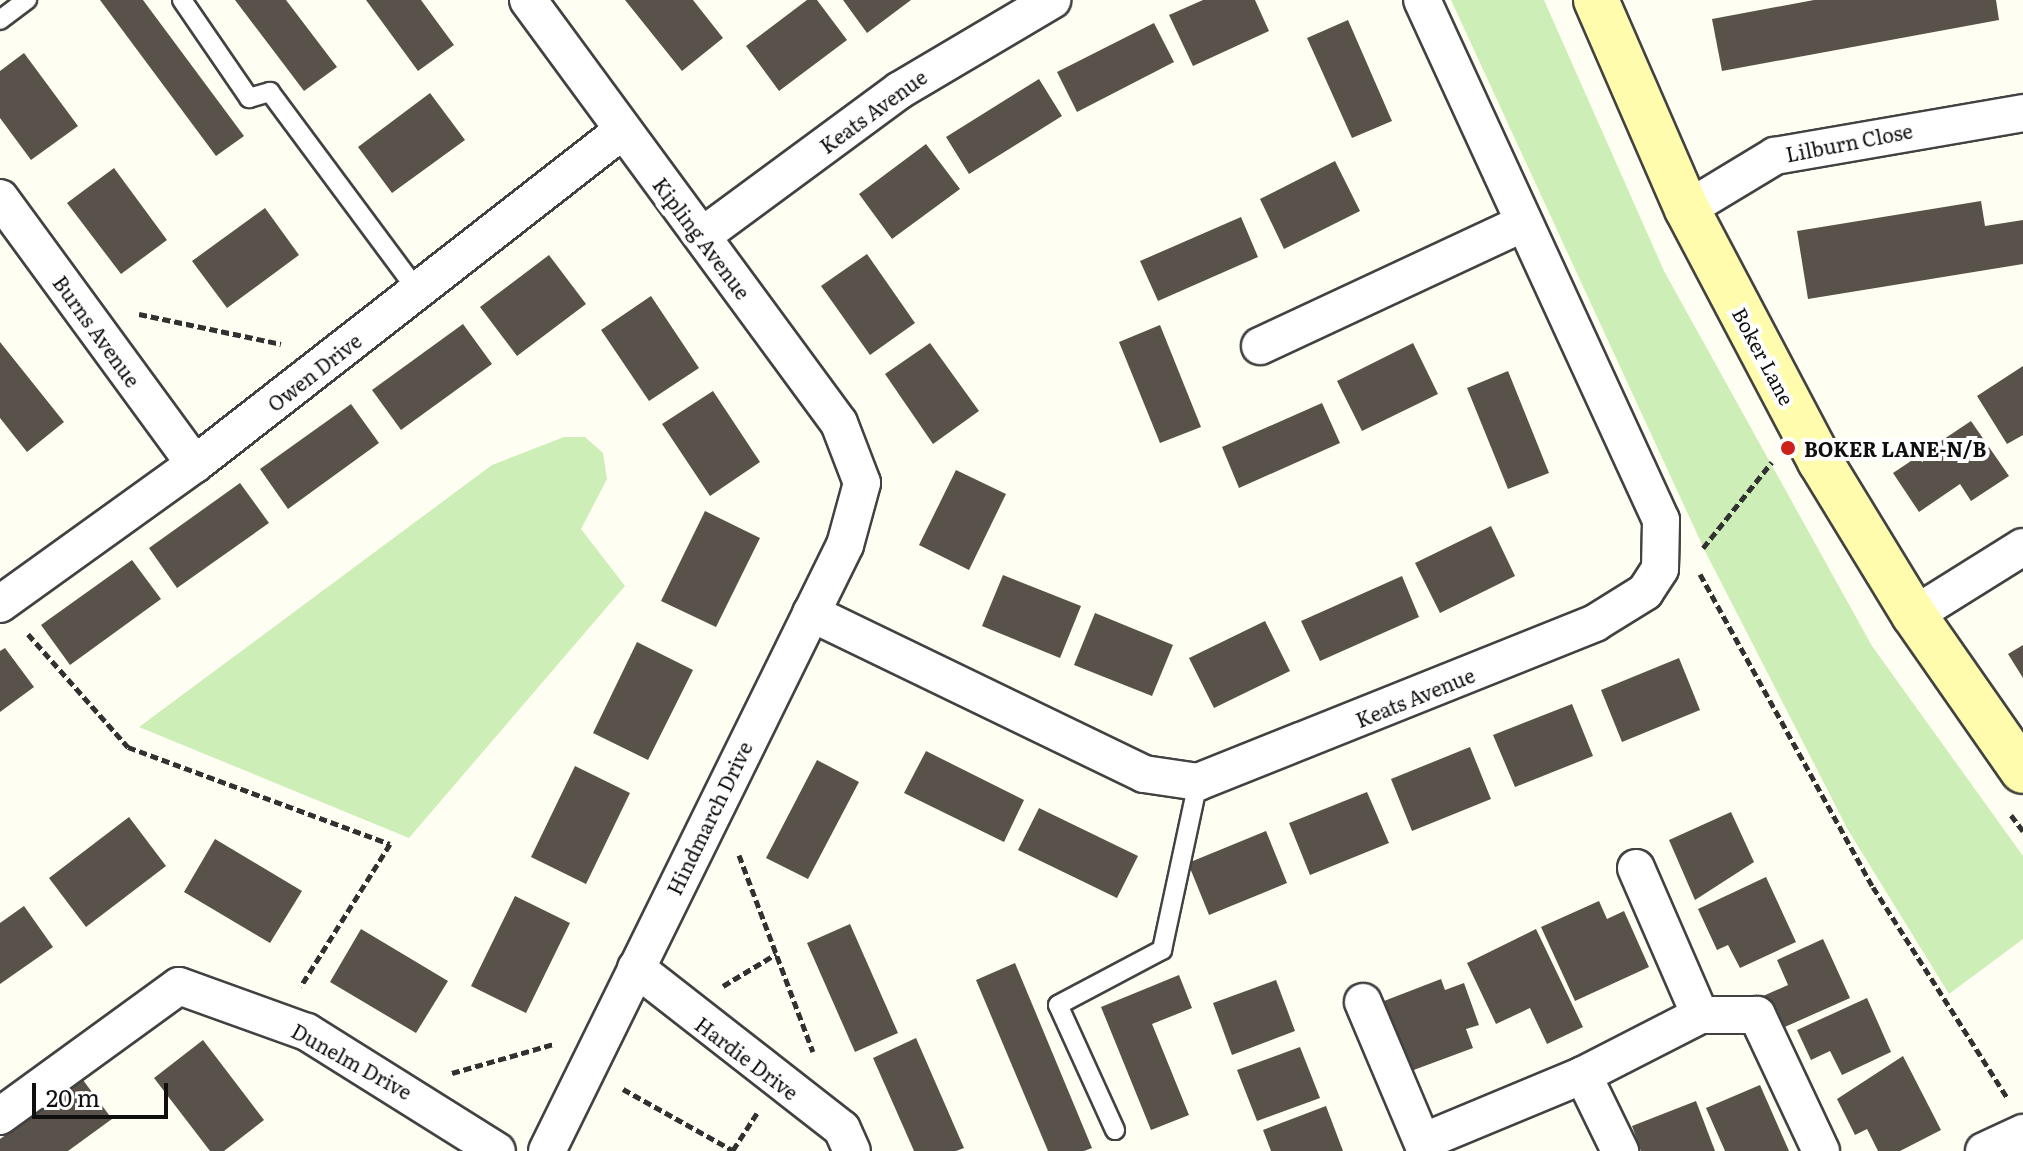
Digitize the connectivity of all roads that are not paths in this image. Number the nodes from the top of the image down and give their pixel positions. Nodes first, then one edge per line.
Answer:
1 (27, 0) edge
2 (182, 0) edge
3 (528, 0) edge
4 (1052, 0) edge
5 (1422, 0) edge
6 (1596, 0) edge
7 (0, 20) edge
8 (2023, 113) edge
9 (622, 131) junction
10 (0, 198) edge
11 (1687, 209) junction
12 (1524, 223) junction
13 (702, 236) junction
14 (417, 290) junction
15 (1260, 346) dead end
16 (195, 464) junction
17 (862, 483) joint
18 (2023, 547) edge
19 (1, 604) edge
20 (811, 613) junction
21 (1914, 615) junction
22 (2023, 771) edge
23 (1198, 782) junction
24 (1636, 868) dead end
25 (636, 968) junction
26 (1363, 1002) dead end
27 (1700, 1015) junction
28 (1583, 1075) junction
29 (0, 1116) edge
30 (2019, 1123) edge
31 (1115, 1130) dead end
32 (1426, 1146) edge
33 (497, 1151) edge
34 (547, 1151) edge
35 (852, 1151) edge
36 (1620, 1151) edge
37 (1821, 1151) edge
38 (1984, 1151) edge

1 - 7 lane
2 - 14 lane
3 - 9 street, Kipling Avenue
4 - 13 street, Keats Avenue
5 - 12 street, Keats Avenue
6 - 11 street, Boker Lane
8 - 11 street, Lilburn Close
9 - 13 street, Kipling Avenue
9 - 14 street, Owen Drive
10 - 16 street, Burns Avenue
11 - 21 street, Boker Lane
12 - 15 street
12 - 23 street, Keats Avenue
13 - 17 street, Kipling Avenue
14 - 16 street, Owen Drive
16 - 19 street, Owen Drive
17 - 20 street, Hindmarch Drive
18 - 21 street
20 - 23 street
20 - 25 street, Hindmarch Drive
21 - 22 street, Boker Lane
23 - 31 lane
24 - 27 street
25 - 34 street, Hindmarch Drive
25 - 35 street, Hardie Drive
26 - 32 street
27 - 28 street
27 - 37 street
28 - 32 street
28 - 36 street
29 - 33 street, Dunelm Drive
30 - 38 street

